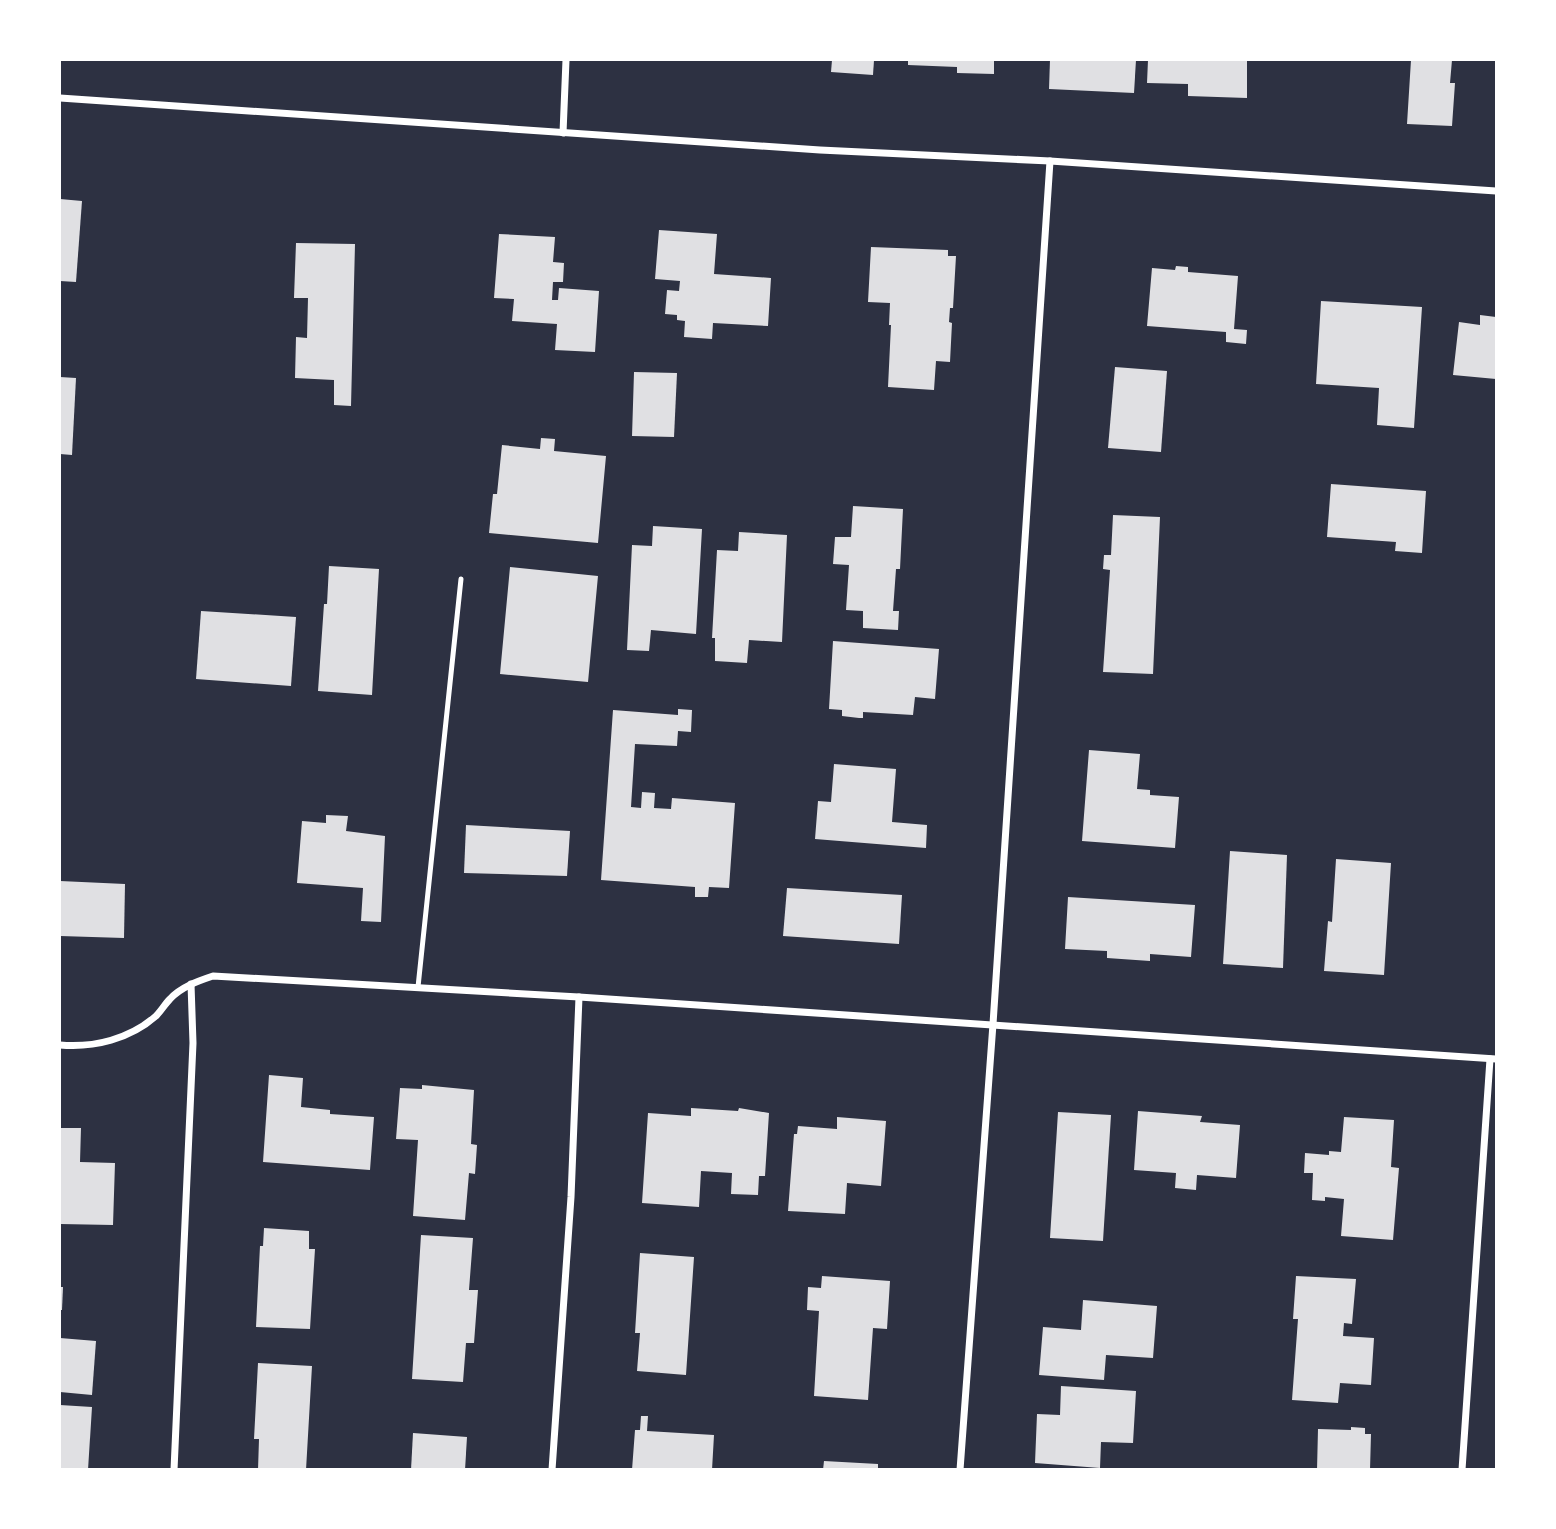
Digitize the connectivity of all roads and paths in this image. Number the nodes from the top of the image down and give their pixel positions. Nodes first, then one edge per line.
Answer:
1 (566, 60) edge
2 (60, 98) edge
3 (563, 133) junction
4 (1050, 162) junction
5 (1496, 191) edge
6 (461, 579) dead end
7 (191, 984) junction
8 (418, 987) junction
9 (579, 997) junction
10 (993, 1024) junction
11 (60, 1045) edge
12 (1493, 1059) edge
13 (174, 1469) edge
14 (552, 1469) edge
15 (960, 1469) edge
16 (1462, 1469) edge

1 - 3 street
2 - 3 street
3 - 4 street
4 - 5 street
4 - 10 street
6 - 8 lane
7 - 8 street
7 - 11 street
7 - 13 street
8 - 9 street
9 - 10 street
9 - 14 street
10 - 12 street
10 - 15 street
12 - 16 street

